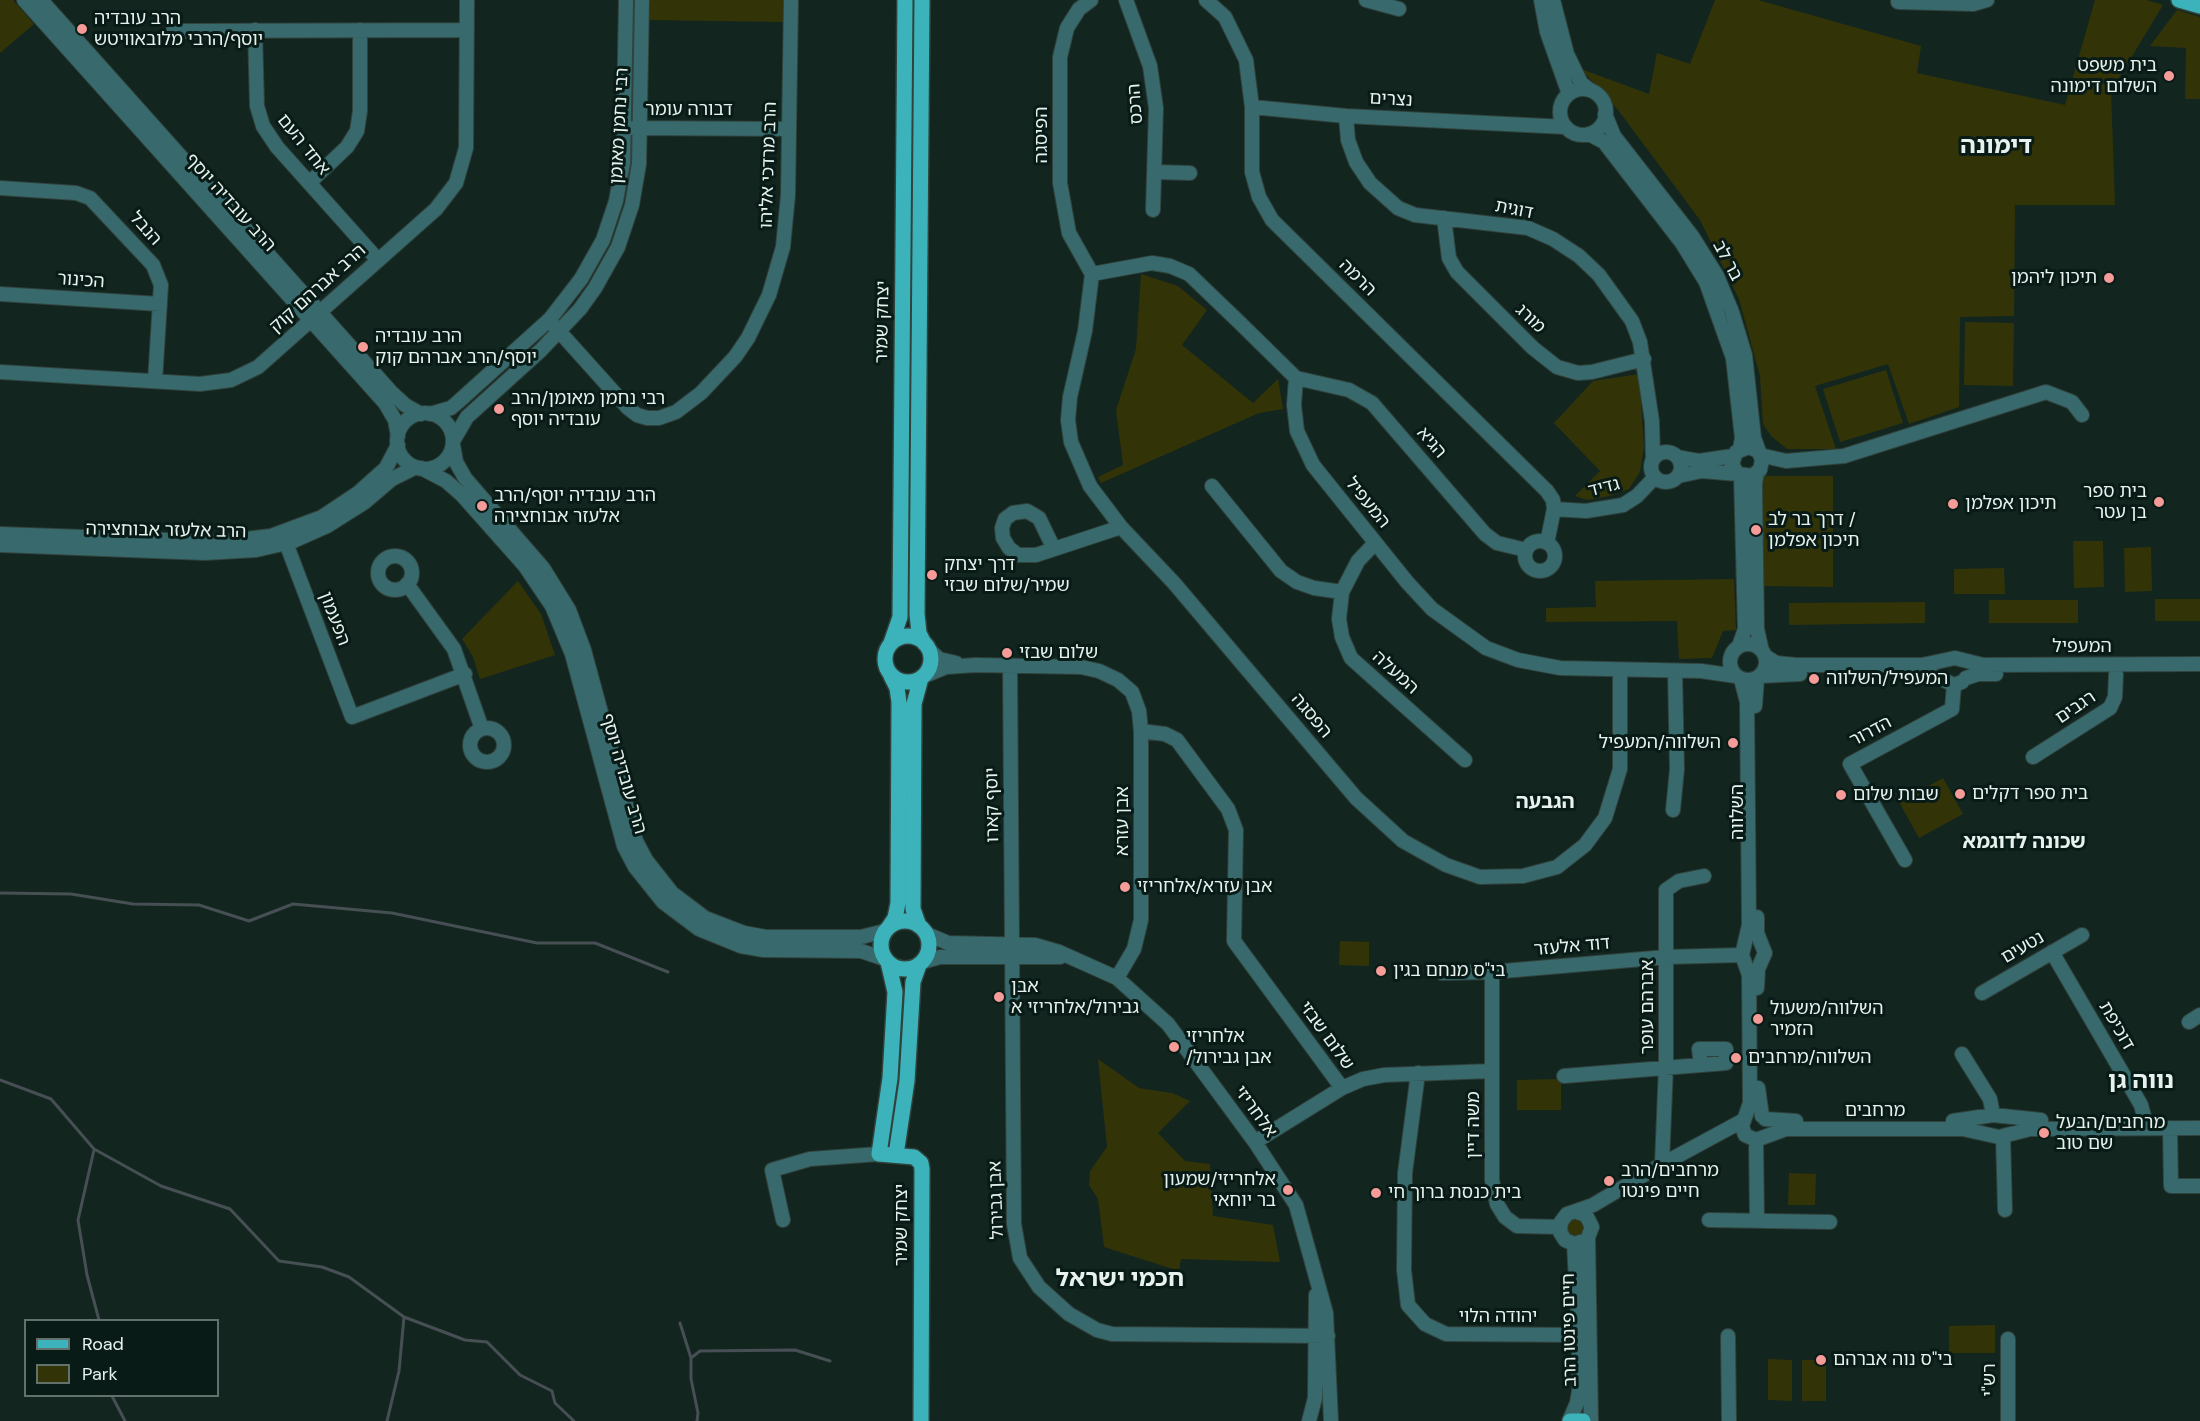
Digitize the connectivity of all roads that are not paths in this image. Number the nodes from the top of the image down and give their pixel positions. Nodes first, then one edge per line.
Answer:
1 (24, 0) edge
2 (41, 0) edge
3 (467, 0) edge
4 (626, 0) edge
5 (642, 0) edge
6 (791, 0) edge
7 (905, 0) edge
8 (922, 0) edge
9 (1091, 0) edge
10 (1126, 0) edge
11 (1206, 0) edge
12 (1366, 0) edge
13 (1541, 0) edge
14 (1553, 0) edge
15 (1987, 0) edge
16 (2179, 0) edge
17 (1898, 2) dead end
18 (2200, 6) edge
19 (1399, 9) dead end
20 (255, 30) junction
21 (360, 30) junction
22 (467, 30) junction
23 (172, 31) dead end
24 (1590, 90) junction
25 (1569, 94) junction
26 (1252, 107) junction
27 (1560, 111) junction
28 (1605, 114) junction
29 (1346, 116) junction
30 (1529, 127) junction
31 (1566, 127) junction
32 (625, 128) junction
33 (640, 128) junction
34 (789, 129) junction
35 (1589, 134) junction
36 (1155, 171) junction
37 (1190, 173) dead end
38 (309, 183) junction
39 (0, 188) edge
40 (1153, 210) dead end
41 (1444, 218) junction
42 (378, 260) junction
43 (1092, 274) junction
44 (0, 294) edge
45 (160, 304) junction
46 (315, 316) junction
47 (549, 320) junction
48 (560, 331) junction
49 (1644, 359) junction
50 (0, 372) edge
51 (1296, 378) junction
52 (155, 381) junction
53 (425, 414) junction
54 (2082, 415) dead end
55 (1652, 421) junction
56 (398, 441) junction
57 (453, 443) junction
58 (1736, 452) junction
59 (1759, 453) junction
60 (1673, 455) junction
61 (1653, 460) junction
62 (1786, 460) junction
63 (419, 468) junction
64 (1759, 471) junction
65 (1739, 475) junction
66 (1678, 476) junction
67 (1655, 477) junction
68 (1212, 486) dead end
69 (1554, 509) junction
70 (1121, 527) junction
71 (0, 534) edge
72 (284, 538) junction
73 (1376, 543) junction
74 (1547, 543) junction
75 (0, 544) edge
76 (1054, 549) dead end
77 (1526, 550) junction
78 (407, 584) dead end
79 (1342, 592) junction
80 (891, 643) junction
81 (926, 646) junction
82 (1736, 649) junction
83 (1763, 653) junction
84 (1946, 661) junction
85 (1964, 662) junction
86 (2200, 664) edge
87 (976, 666) junction
88 (1010, 666) junction
89 (1620, 670) junction
90 (1676, 672) junction
91 (1697, 672) junction
92 (465, 674) junction
93 (2116, 674) junction
94 (2200, 674) edge
95 (891, 676) junction
96 (923, 677) junction
97 (1738, 677) junction
98 (1759, 677) junction
99 (1955, 682) junction
100 (482, 729) dead end
101 (1141, 730) junction
102 (2033, 757) dead end
103 (1465, 760) dead end
104 (1673, 810) dead end
105 (1905, 860) dead end
106 (1704, 876) dead end
107 (887, 929) junction
108 (923, 930) junction
109 (2082, 935) dead end
110 (1762, 946) junction
111 (1013, 950) junction
112 (2052, 952) junction
113 (1744, 954) junction
114 (1666, 957) junction
115 (886, 961) junction
116 (1762, 961) junction
117 (921, 963) junction
118 (1492, 972) junction
119 (1442, 973) dead end
120 (1118, 978) junction
121 (1982, 993) dead end
122 (1962, 1054) dead end
123 (1701, 1065) dead end
124 (1666, 1066) junction
125 (1492, 1071) junction
126 (1418, 1073) junction
127 (1564, 1076) dead end
128 (1342, 1088) junction
129 (1987, 1116) junction
130 (1764, 1117) junction
131 (2007, 1117) junction
132 (1744, 1119) junction
133 (2145, 1120) junction
134 (2200, 1120) edge
135 (2170, 1128) junction
136 (2200, 1128) edge
137 (1986, 1135) junction
138 (2006, 1135) junction
139 (1755, 1137) junction
140 (1255, 1142) junction
141 (879, 1154) junction
142 (896, 1155) junction
143 (1662, 1164) junction
144 (2200, 1186) edge
145 (2005, 1210) dead end
146 (1576, 1212) junction
147 (783, 1220) dead end
148 (1709, 1220) dead end
149 (1757, 1220) junction
150 (1591, 1222) junction
151 (1830, 1222) dead end
152 (1560, 1227) junction
153 (1588, 1238) junction
154 (1574, 1244) junction
155 (1579, 1335) junction
156 (1322, 1336) junction
157 (1728, 1336) dead end
158 (2008, 1339) dead end
159 (920, 1398) junction
160 (921, 1421) edge
161 (934, 1421) edge
162 (1309, 1421) edge
163 (1330, 1421) edge
164 (1570, 1421) edge
165 (1583, 1421) edge
166 (1591, 1421) edge
167 (1729, 1421) edge
168 (2008, 1421) edge

1 - 46 street, הרב עובדיה יוסף
2 - 46 street, הרב עובדיה יוסף
3 - 22 street, הרב אברהם קוק
4 - 32 street, רבי נחמן מאומן
5 - 33 street, רבי נחמן מאומן
6 - 34 street, הרב מרדכי אליהו
7 - 80 main road, יצחק שמיר
8 - 81 main road, יצחק שמיר
9 - 43 street, הפיסגה
10 - 36 street, הרכס
11 - 26 street, הרמה
12 - 19 street
13 - 25 street
14 - 24 street
15 - 17 street
16 - 18 main road
20 - 21 street
20 - 23 street
20 - 38 street, אחד העם
21 - 22 street
21 - 38 street
22 - 42 street, הרב אברהם קוק
24 - 25 street
24 - 28 street
25 - 27 street
26 - 29 street, נצרים
26 - 69 street, הרמה
27 - 30 street, נצרים
27 - 31 street
28 - 35 street
28 - 59 street, בר לב
29 - 30 street, נצרים
29 - 41 street, דוגית
30 - 31 street, נצרים
31 - 35 street
32 - 33 street, דבורה עומר
32 - 47 street, רבי נחמן מאומן
33 - 34 street, דבורה עומר
33 - 48 street, רבי נחמן מאומן
34 - 48 street, הרב מרדכי אליהו
35 - 58 street, בר לב
36 - 37 street
36 - 40 street, הרכס
38 - 42 street, אחד העם
39 - 45 street, הנבל
41 - 49 street, דוגית
41 - 49 street, מורג
42 - 46 street, הרב אברהם קוק
43 - 51 street
43 - 70 street, הפסגה
44 - 45 street, הכינור
45 - 52 street, הנבל
46 - 52 street, הרב אברהם קוק
46 - 53 street, הרב עובדיה יוסף
46 - 56 street, הרב עובדיה יוסף
47 - 48 street, הרב מרדכי אליהו
47 - 53 street, רבי נחמן מאומן
48 - 57 street, רבי נחמן מאומן
49 - 55 street, דוגית
50 - 52 street, הרב אברהם קוק
51 - 73 street, המעפיל
51 - 77 street, הגיא
53 - 56 street
53 - 57 street
54 - 62 street
55 - 60 street, דוגית
55 - 61 street, דוגית
56 - 63 street
56 - 72 street, הרב אלעזר אבוחצירה
57 - 63 street
57 - 107 street, הרב עובדיה יוסף
58 - 59 street
58 - 60 street
58 - 65 street
59 - 62 street
59 - 64 street
60 - 61 street
60 - 66 street
61 - 67 street
62 - 64 street
63 - 72 street, הרב אלעזר אבוחצירה
63 - 115 street, הרב עובדיה יוסף
64 - 65 street
64 - 83 street
65 - 66 street
65 - 82 street
66 - 67 street
67 - 69 street, גדיד
68 - 79 street
69 - 74 street
70 - 76 street
70 - 89 street, הפסגה
71 - 72 street, הרב אלעזר אבוחצירה
72 - 75 street, הרב אלעזר אבוחצירה
72 - 92 street, הפעמון
73 - 79 street, המעלה
73 - 89 street, המעפיל
74 - 77 street
74 - 77 street
78 - 92 street
79 - 103 street, המעלה
80 - 81 main road
80 - 95 main road
81 - 87 street
81 - 96 main road
82 - 83 street
82 - 91 street, המעפיל
82 - 97 street
83 - 84 street
83 - 98 street
84 - 85 street
84 - 99 street
85 - 86 street, המעפיל
85 - 99 street
87 - 88 street
87 - 96 street
88 - 101 street
88 - 111 street, יוסף קארו
89 - 90 street, המעפיל
90 - 91 street, המעפיל
90 - 104 street
91 - 97 street, המעפיל
92 - 100 street
93 - 94 street, המעפיל
93 - 99 street, המעפיל
93 - 102 street, רגבים
95 - 96 main road
95 - 107 main road
96 - 108 main road
97 - 98 street
97 - 113 street, השלווה
98 - 99 street, המעפיל
98 - 110 street, השלווה
99 - 105 street, הדרור
101 - 120 street, אבן עזרא
101 - 128 street, שלום שבזי
106 - 114 street, אברהם עופר
107 - 108 main road
107 - 115 main road
108 - 111 street, אלחריזי
108 - 117 main road
109 - 112 street, נטעים
110 - 113 street
110 - 116 street
111 - 117 street, אלחריזי
111 - 120 street, אלחריזי
111 - 156 street, אבן גבירול
112 - 121 street, נטעים
112 - 133 street, דוכיפת
113 - 114 street, דוד אלעזר
113 - 116 street
113 - 132 street, השלווה
114 - 118 street, דוד אלעזר
114 - 124 street, אברהם עופר
115 - 117 main road
115 - 141 main road
116 - 130 street
117 - 142 main road
118 - 119 street, דוד אלעזר
118 - 125 street, משה דיין
120 - 140 street, אלחריזי
122 - 129 street
123 - 124 street
124 - 127 street
124 - 143 street, אברהם עופר
125 - 126 street
125 - 152 street, משה דיין
126 - 128 street
126 - 155 street, יהודה הלוי
128 - 140 street
129 - 130 street, מרחבים
129 - 131 street, מרחבים
129 - 137 street
130 - 132 street
130 - 139 street
131 - 133 street
131 - 138 street
132 - 139 street
132 - 143 street
133 - 134 street
135 - 136 street
135 - 138 street
135 - 144 street
137 - 138 street, מרחבים
137 - 139 street, מרחבים
138 - 145 street
139 - 149 street
139 - 150 street, מרחבים
140 - 156 street, אלחריזי
141 - 142 main road, יצחק שמיר
141 - 147 street
142 - 159 main road, יצחק שמיר
143 - 146 street
146 - 150 street
146 - 152 street
148 - 149 street
149 - 151 street
150 - 153 street
152 - 154 street
153 - 154 street
153 - 166 street, חיים פינטו הרב
154 - 155 street, חיים פינטו הרב
155 - 164 street, חיים פינטו הרב
156 - 162 street, אלחריזי
156 - 163 street, אלחריזי
157 - 167 street
158 - 168 street, רש"י
159 - 160 main road, יצחק שמיר
159 - 161 main road
164 - 165 main road

